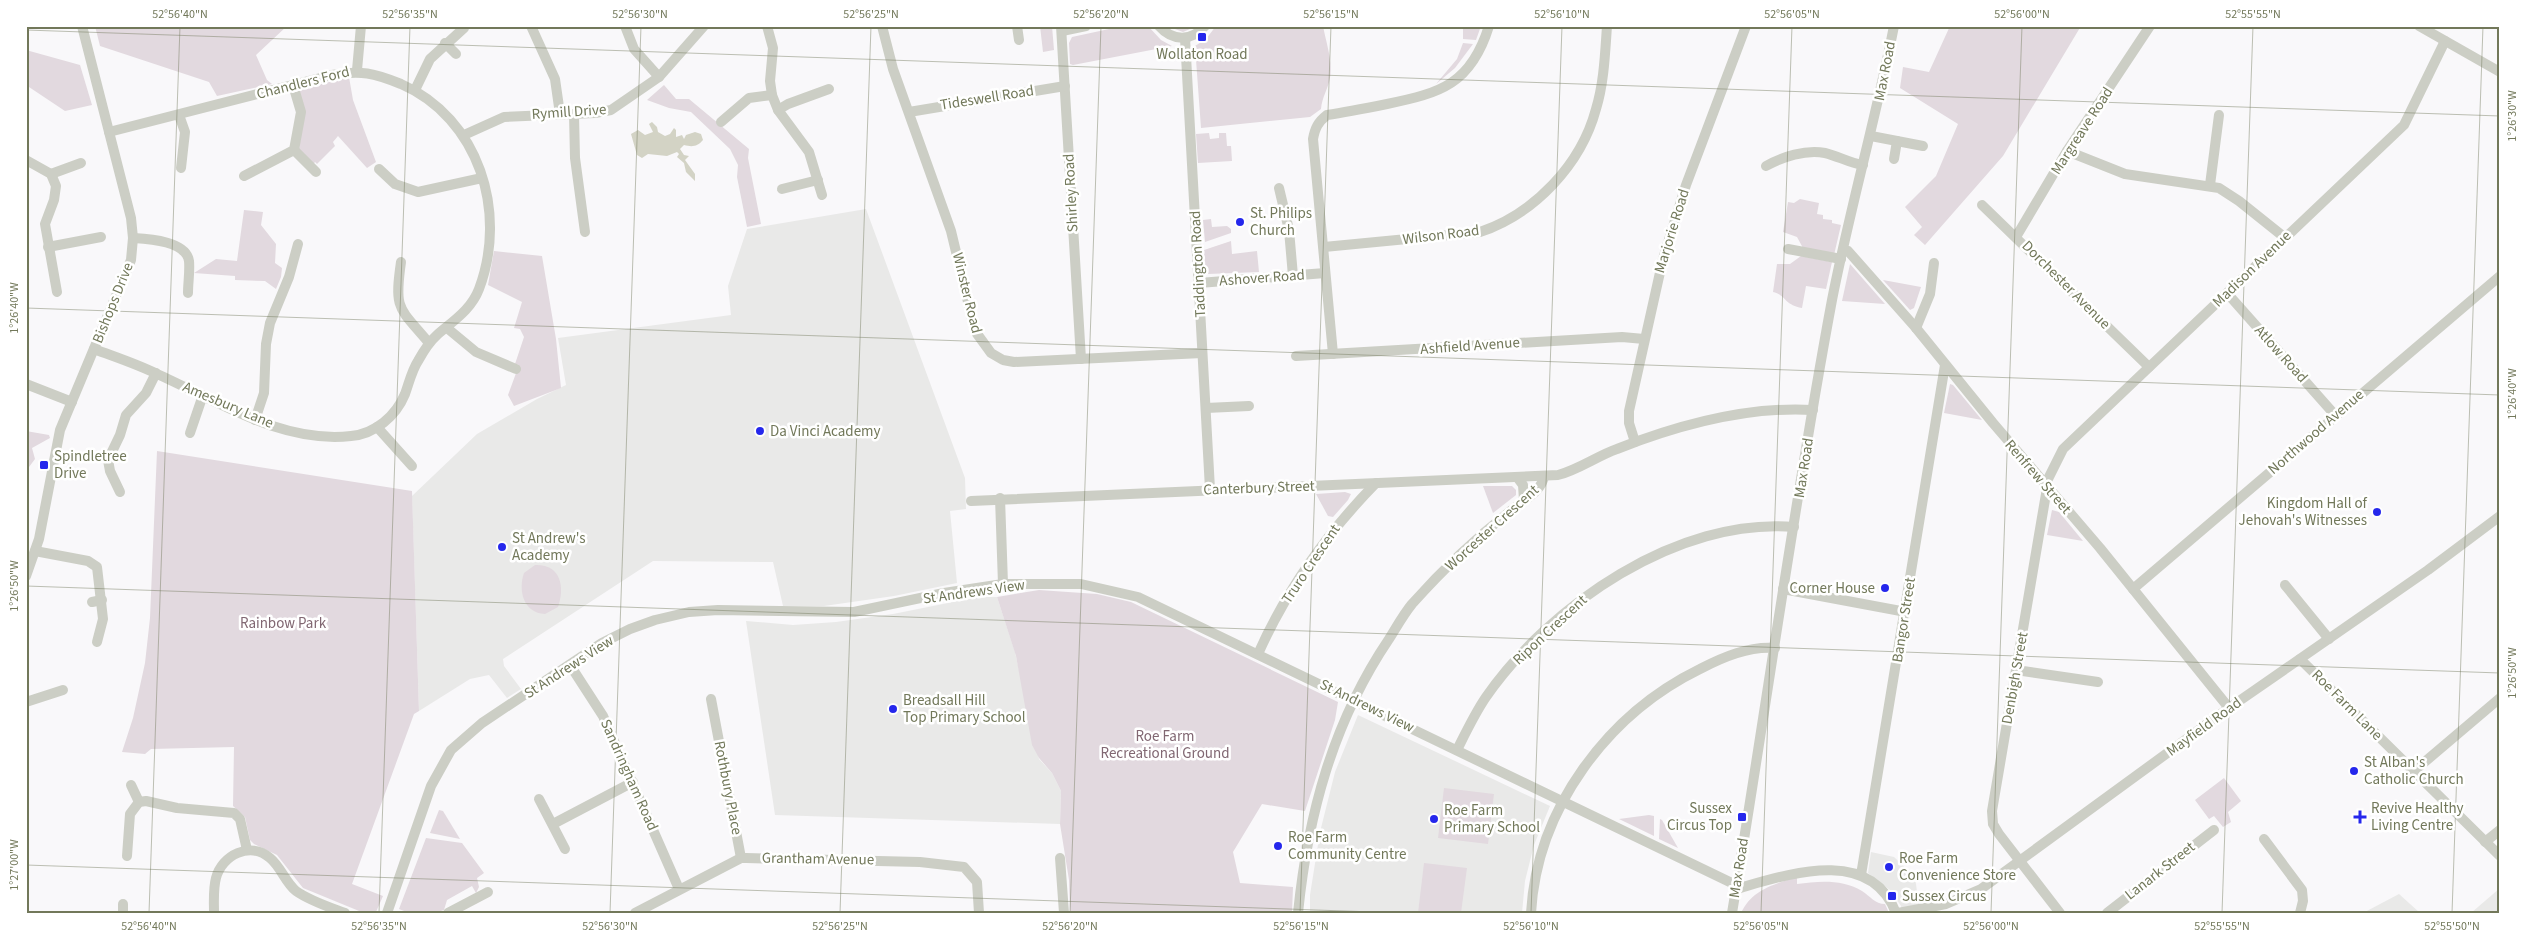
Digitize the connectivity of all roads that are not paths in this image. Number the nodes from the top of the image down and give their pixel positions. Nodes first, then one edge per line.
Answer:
1 (82, 26) edge
2 (361, 26) edge
3 (531, 26) edge
4 (625, 26) edge
5 (704, 26) edge
6 (767, 26) edge
7 (882, 26) edge
8 (1016, 26) edge
9 (1086, 26) edge
10 (1159, 26) edge
11 (1205, 26) edge
12 (1490, 26) edge
13 (1607, 26) edge
14 (1746, 26) edge
15 (1894, 26) edge
16 (2150, 26) edge
17 (2419, 26) edge
18 (464, 28) dead end
19 (1061, 28) edge
20 (1185, 38) junction
21 (1019, 40) dead end
22 (2444, 41) junction
23 (445, 43) junction
24 (456, 54) dead end
25 (357, 70) junction
26 (2500, 72) edge
27 (659, 77) junction
28 (294, 85) junction
29 (1065, 86) junction
30 (829, 89) dead end
31 (415, 90) junction
32 (772, 95) junction
33 (778, 110) junction
34 (909, 112) junction
35 (560, 114) junction
36 (574, 114) junction
37 (179, 115) junction
38 (2219, 115) dead end
39 (721, 122) dead end
40 (109, 132) junction
41 (464, 135) junction
42 (1871, 136) junction
43 (1898, 141) junction
44 (1923, 146) dead end
45 (294, 150) junction
46 (2067, 151) junction
47 (1894, 159) dead end
48 (26, 160) edge
49 (81, 162) dead end
50 (1863, 165) junction
51 (1766, 166) dead end
52 (181, 168) dead end
53 (379, 169) dead end
54 (316, 172) dead end
55 (51, 174) junction
56 (244, 176) dead end
57 (482, 178) junction
58 (818, 180) junction
59 (2210, 185) junction
60 (782, 188) dead end
61 (1279, 188) dead end
62 (822, 195) dead end
63 (1982, 205) dead end
64 (585, 232) dead end
65 (2016, 236) junction
66 (101, 237) dead end
67 (133, 238) junction
68 (2284, 238) junction
69 (298, 244) dead end
70 (48, 247) junction
71 (1324, 247) junction
72 (1788, 249) dead end
73 (1842, 254) junction
74 (401, 262) dead end
75 (1934, 263) dead end
76 (1325, 273) junction
77 (1292, 276) junction
78 (2500, 276) edge
79 (1199, 283) junction
80 (57, 292) dead end
81 (188, 293) dead end
82 (2227, 293) junction
83 (447, 328) junction
84 (1916, 328) junction
85 (1644, 339) junction
86 (429, 344) junction
87 (94, 349) junction
88 (1202, 353) junction
89 (1333, 354) junction
90 (1296, 356) dead end
91 (1081, 359) junction
92 (1945, 365) junction
93 (2149, 367) junction
94 (516, 369) dead end
95 (156, 373) junction
96 (26, 384) edge
97 (203, 395) junction
98 (72, 402) junction
99 (1249, 406) dead end
100 (1206, 408) junction
101 (1813, 410) junction
102 (2335, 415) junction
103 (255, 420) junction
104 (377, 427) junction
105 (190, 433) dead end
106 (1635, 442) junction
107 (412, 466) dead end
108 (1544, 476) junction
109 (1517, 477) junction
110 (1376, 483) junction
111 (2046, 487) junction
112 (1210, 489) junction
113 (120, 492) dead end
114 (1000, 498) junction
115 (1524, 500) junction
116 (971, 501) dead end
117 (2500, 516) edge
118 (1794, 527) junction
119 (35, 552) junction
120 (26, 576) edge
121 (1002, 584) junction
122 (2285, 585) dead end
123 (1783, 589) junction
124 (2133, 589) junction
125 (1906, 612) junction
126 (2329, 639) junction
127 (98, 642) dead end
128 (1775, 648) junction
129 (1258, 654) junction
130 (2300, 659) junction
131 (570, 665) junction
132 (2016, 670) junction
133 (2098, 682) dead end
134 (63, 690) dead end
135 (2500, 698) edge
136 (711, 699) dead end
137 (1354, 700) junction
138 (26, 702) edge
139 (2229, 708) junction
140 (726, 716) dead end
141 (714, 718) junction
142 (1457, 750) junction
143 (2414, 771) junction
144 (633, 782) junction
145 (131, 785) dead end
146 (539, 799) dead end
147 (139, 802) junction
148 (1562, 802) junction
149 (553, 824) junction
150 (2214, 830) dead end
151 (2500, 830) edge
152 (2264, 839) dead end
153 (2485, 842) junction
154 (565, 849) dead end
155 (246, 850) junction
156 (128, 856) dead end
157 (2500, 856) edge
158 (741, 858) junction
159 (1060, 858) dead end
160 (2019, 860) junction
161 (1861, 876) junction
162 (1736, 887) junction
163 (679, 889) junction
164 (488, 892) dead end
165 (389, 912) edge
166 (214, 913) edge
167 (345, 913) edge
168 (448, 913) edge
169 (635, 913) edge
170 (979, 913) edge
171 (1064, 913) edge
172 (1298, 913) edge
173 (1531, 913) edge
174 (1732, 913) edge
175 (1897, 913) edge
176 (2060, 913) edge
177 (2107, 913) edge
178 (2300, 913) edge

1 - 40 street, Bishops Drive
2 - 25 street
3 - 35 street
4 - 27 street
5 - 27 street, Rymill Drive
6 - 32 street
7 - 34 street, Winster Road
8 - 21 street
9 - 19 street
10 - 20 street
11 - 20 street
12 - 71 street
13 - 71 street, Wilson Road
14 - 85 street, Marjorie Road
15 - 42 street, Max Road
16 - 46 street, Margreave Road
17 - 22 street
18 - 23 street
19 - 29 street, Shirley Road
20 - 79 street, Taddington Road
22 - 26 street
22 - 68 street, Madison Avenue
23 - 24 street
23 - 31 street
25 - 28 street, Chandlers Ford
25 - 31 street, Chandlers Ford
27 - 36 street, Rymill Drive
28 - 37 street, Chandlers Ford
28 - 45 street
29 - 34 street, Tideswell Road
29 - 91 street, Shirley Road
30 - 33 street
31 - 41 street, Chandlers Ford
32 - 33 street
32 - 39 street
33 - 58 street
34 - 91 street, Winster Road
35 - 36 street, Rymill Drive
35 - 41 street, Rymill Drive
36 - 64 street
37 - 40 street, Chandlers Ford
37 - 52 street
38 - 59 street
40 - 67 street, Bishops Drive
41 - 57 street, Chandlers Ford
42 - 43 street
42 - 50 street, Max Road
43 - 44 street
43 - 47 street
45 - 54 street
45 - 56 street
46 - 59 street
46 - 65 street, Margreave Road
48 - 55 street
49 - 55 street
50 - 51 street
50 - 73 street, Max Road
53 - 57 street
55 - 70 street
57 - 83 street, Amesbury Lane
58 - 60 street
58 - 62 street
59 - 68 street
61 - 77 street
63 - 65 street, Dorchester Avenue
65 - 93 street, Dorchester Avenue
66 - 70 street
67 - 81 street
67 - 87 street, Bishops Drive
68 - 82 street, Madison Avenue
69 - 103 street
70 - 80 street
71 - 76 street
72 - 73 street
73 - 84 street, Renfrew Street
73 - 101 street, Max Road
74 - 86 street
75 - 84 street
76 - 77 street, Ashover Road
76 - 89 street
77 - 79 street, Ashover Road
78 - 102 street, Northwood Avenue
79 - 88 street, Taddington Road
82 - 93 street, Madison Avenue
82 - 102 street, Atlow Road
83 - 86 street, Amesbury Lane
83 - 94 street
84 - 92 street, Renfrew Street
85 - 89 street, Ashfield Avenue
85 - 106 street, Marjorie Road
86 - 104 street, Amesbury Lane
87 - 95 street, Amesbury Lane
87 - 98 street, Bishops Drive
88 - 91 street, Winster Road
88 - 100 street, Taddington Road
89 - 90 street, Ashfield Avenue
92 - 111 street, Renfrew Street
92 - 125 street, Bangor Street
93 - 111 street, Madison Avenue
95 - 97 street, Amesbury Lane
95 - 113 street
96 - 98 street
97 - 103 street, Amesbury Lane
97 - 105 street
98 - 119 street, Bishops Drive
99 - 100 street
100 - 112 street, Taddington Road
101 - 106 street, Worcester Crescent
101 - 118 street, Max Road
102 - 124 street, Northwood Avenue
103 - 104 street, Amesbury Lane
104 - 107 street
106 - 108 street, Worcester Crescent
108 - 109 street, Canterbury Street
108 - 115 street, Worcester Crescent
109 - 110 street, Canterbury Street
109 - 115 street
110 - 112 street, Canterbury Street
110 - 129 street, Truro Crescent
111 - 124 street, Renfrew Street
111 - 132 street, Denbigh Street
112 - 114 street, Canterbury Street
114 - 116 street, Canterbury Street
114 - 121 street
115 - 137 street, Worcester Crescent
117 - 126 street, Mayfield Road
118 - 123 street, Max Road
118 - 142 street, Ripon Crescent
119 - 120 street, Bishops Drive
119 - 127 street
121 - 129 street, St Andrews View
121 - 131 street, St Andrews View
122 - 126 street
123 - 125 street
123 - 128 street, Max Road
124 - 139 street, Renfrew Street
125 - 161 street, Bangor Street
126 - 130 street, Mayfield Road
128 - 148 street
128 - 162 street, Max Road
129 - 137 street, St Andrews View
130 - 139 street, Mayfield Road
130 - 143 street, Roe Farm Lane
131 - 144 street, Sandringham Road
131 - 165 street, St Andrews View
132 - 133 street
132 - 160 street, Denbigh Street
134 - 138 street
135 - 143 street
136 - 141 street, Rothbury Place
137 - 142 street, St Andrews View
137 - 172 street, Worcester Crescent
139 - 160 street, Mayfield Road
140 - 141 street
141 - 158 street, Rothbury Place
142 - 148 street, St Andrews View
143 - 153 street, Roe Farm Lane
144 - 149 street
144 - 163 street, Sandringham Road
145 - 147 street
146 - 149 street
147 - 155 street
147 - 156 street
148 - 162 street, St Andrews View
148 - 173 street
149 - 154 street
150 - 177 street, Lanark Street
151 - 153 street
152 - 178 street
153 - 157 street, Roe Farm Lane
155 - 166 street
155 - 167 street
158 - 163 street, Grantham Avenue
158 - 170 street, Grantham Avenue
159 - 171 street
160 - 175 street, Mayfield Road
160 - 176 street, Denbigh Street
161 - 162 street
161 - 175 street
162 - 174 street, Max Road
163 - 169 street, Grantham Avenue
164 - 168 street

